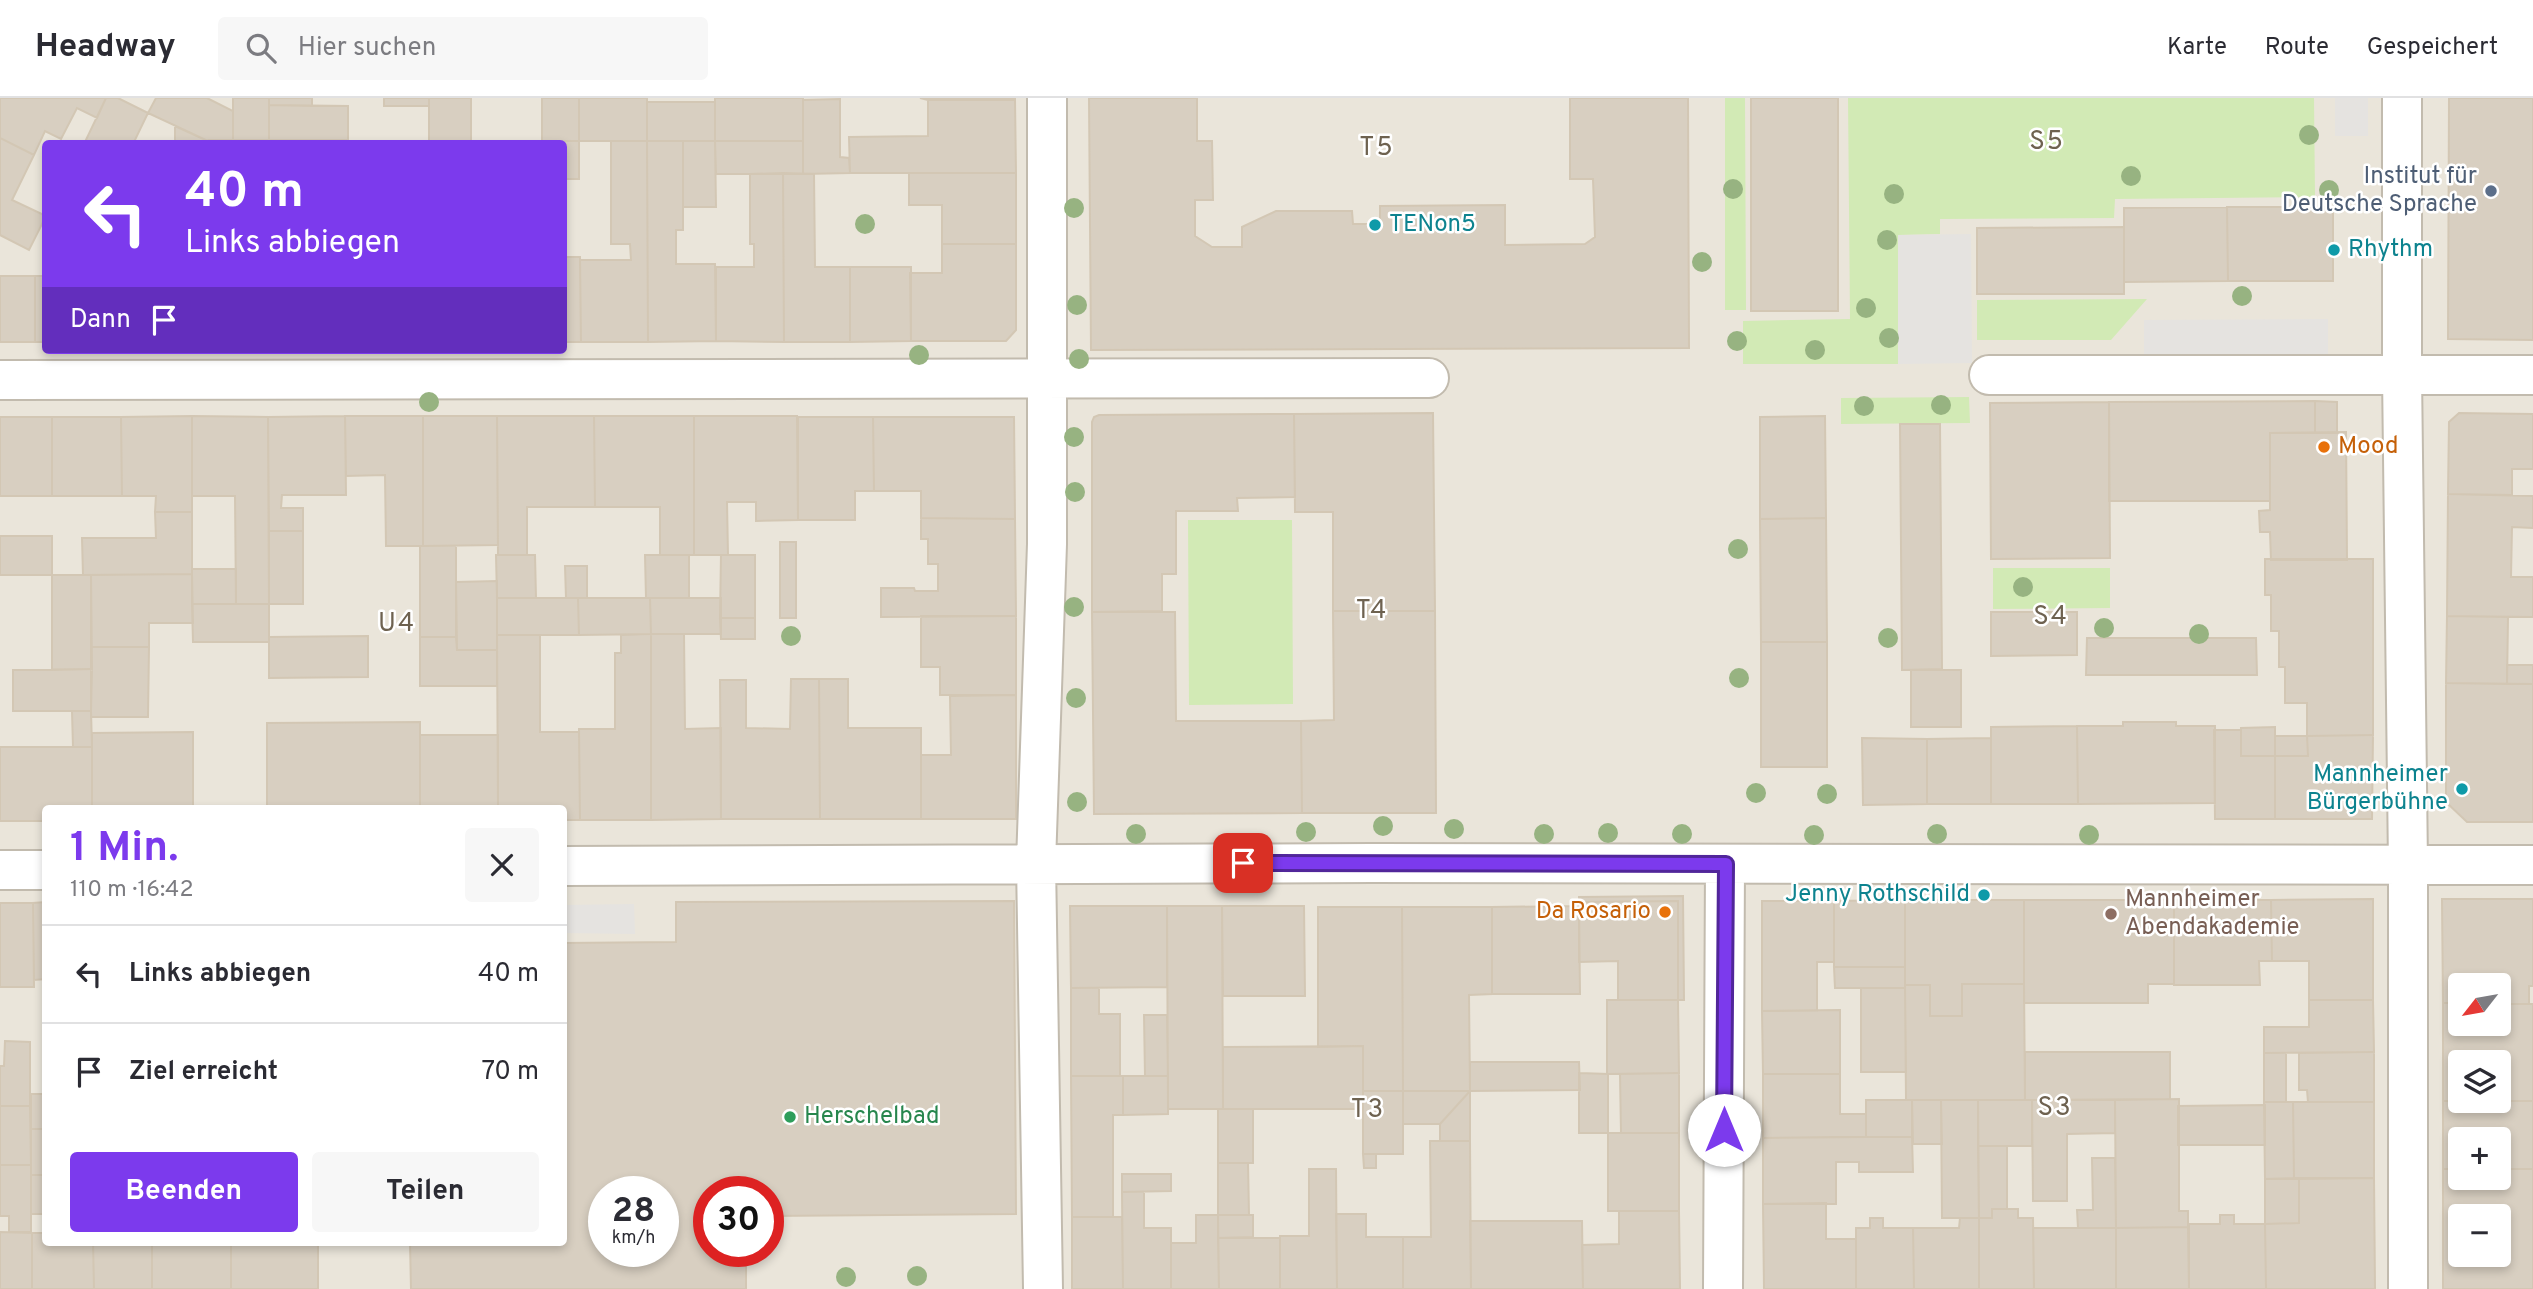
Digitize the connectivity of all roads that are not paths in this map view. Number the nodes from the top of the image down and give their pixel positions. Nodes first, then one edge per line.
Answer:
1 (1047, 98) edge
2 (2402, 98) edge
3 (2402, 374) junction
4 (2533, 374) edge
5 (1989, 376) dead end
6 (1429, 378) dead end
7 (1048, 379) junction
8 (0, 380) edge
9 (1036, 863) junction
10 (1726, 864) junction
11 (2408, 865) junction
12 (2533, 865) edge
13 (567, 866) edge
14 (0, 870) edge
15 (42, 870) edge
16 (1043, 1289) edge
17 (1723, 1289) edge
18 (2408, 1289) edge

1 - 7 street
2 - 3 street
3 - 4 street
3 - 5 street
3 - 11 street
6 - 7 street
7 - 8 street
7 - 9 street
9 - 10 street
9 - 13 street
9 - 16 street
10 - 11 street
10 - 17 street
11 - 12 street
11 - 18 street
14 - 15 street

